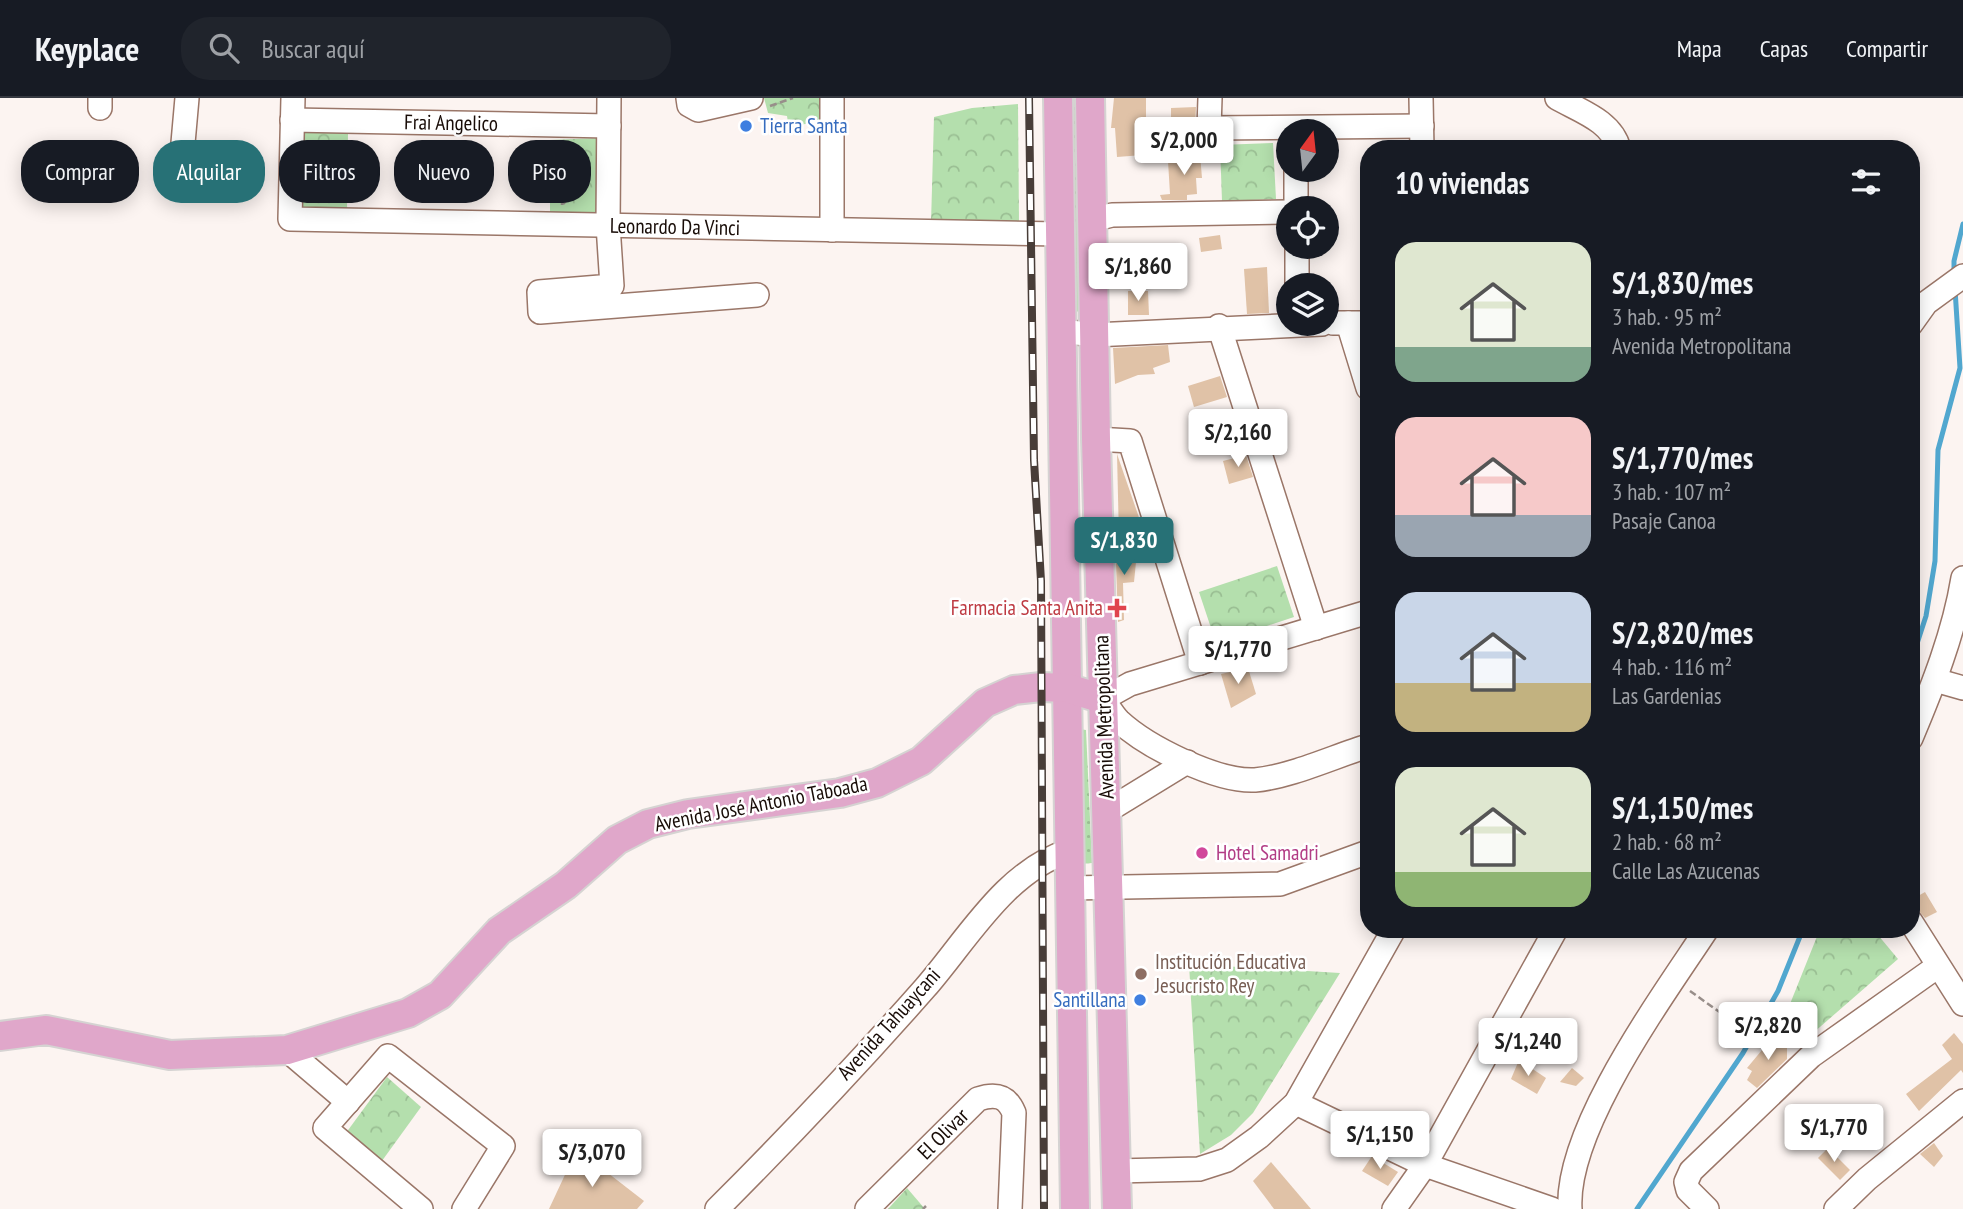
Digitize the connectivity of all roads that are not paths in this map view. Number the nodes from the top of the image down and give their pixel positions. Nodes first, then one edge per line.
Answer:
1 (187, 98) edge
2 (609, 98) edge
3 (688, 98) edge
4 (832, 98) edge
5 (1058, 98) edge
6 (1090, 98) edge
7 (1210, 98) edge
8 (1421, 98) edge
9 (1557, 98) edge
10 (758, 103) edge
11 (292, 109) edge
12 (609, 126) junction
13 (1276, 129) edge
14 (1339, 132) edge
15 (1422, 137) edge
16 (183, 140) edge
17 (1617, 140) edge
18 (1276, 212) edge
19 (1092, 220) junction
20 (608, 225) junction
21 (832, 230) junction
22 (1060, 234) junction
23 (1963, 276) edge
24 (757, 295) dead end
25 (1920, 311) edge
26 (1341, 323) edge
27 (1276, 325) edge
28 (1219, 327) junction
29 (1062, 331) junction
30 (1094, 335) junction
31 (1360, 369) edge
32 (1096, 439) junction
33 (1963, 578) edge
34 (1360, 614) edge
35 (1316, 628) junction
36 (1200, 663) junction
37 (1935, 680) junction
38 (1067, 688) junction
39 (1963, 688) edge
40 (1103, 699) junction
41 (1920, 716) edge
42 (1360, 748) edge
43 (1187, 762) junction
44 (1107, 811) junction
45 (1069, 850) junction
46 (1360, 855) edge
47 (1108, 886) junction
48 (1070, 888) junction
49 (1920, 937) edge
50 (1389, 938) edge
51 (1551, 938) edge
52 (1701, 938) edge
53 (1938, 966) junction
54 (1963, 1004) edge
55 (0, 1036) edge
56 (287, 1050) junction
57 (1963, 1101) edge
58 (348, 1102) junction
59 (1296, 1104) junction
60 (1425, 1165) junction
61 (1116, 1171) junction
62 (472, 1206) edge
63 (421, 1209) edge
64 (717, 1209) edge
65 (867, 1209) edge
66 (1010, 1209) edge
67 (1075, 1209) edge
68 (1117, 1209) edge
69 (1394, 1209) edge
70 (1552, 1209) edge
71 (1570, 1209) edge
72 (1707, 1209) edge
73 (1836, 1209) edge

1 - 16 street
2 - 12 street
3 - 10 street
4 - 21 street
5 - 22 main road, Avenida Metropolitana
6 - 19 main road, Avenida Metropolitana
7 - 13 street
8 - 15 street
9 - 17 street
11 - 12 street, Frai Angelico
11 - 20 street, Leonardo Da Vinci
12 - 20 street
14 - 15 street
18 - 19 street
19 - 30 main road, Avenida Metropolitana
20 - 21 street, Leonardo Da Vinci
20 - 24 street
21 - 22 street, Leonardo Da Vinci
22 - 29 main road, Avenida Metropolitana
23 - 25 street
26 - 31 street
27 - 28 street
28 - 30 street
28 - 35 street
29 - 30 street
29 - 38 main road, Avenida Metropolitana
30 - 32 main road, Avenida Metropolitana
32 - 36 street
32 - 40 main road, Avenida Metropolitana
33 - 37 street
34 - 35 street
35 - 36 street
36 - 40 street
37 - 39 street
37 - 41 street
38 - 40 main road, Avenida José Antonio Taboada
38 - 45 main road, Avenida Metropolitana
38 - 56 main road, Avenida José Antonio Taboada
40 - 43 street
40 - 44 main road, Avenida Metropolitana
42 - 43 street
43 - 44 street
44 - 47 main road, Avenida Metropolitana
45 - 48 main road, Avenida Metropolitana
45 - 64 street, Avenida Tahuaycani
46 - 47 street
47 - 48 street
47 - 61 main road, Avenida Metropolitana
48 - 67 main road, Avenida Metropolitana
49 - 53 street
50 - 59 street
51 - 60 street
52 - 71 street
53 - 54 street
53 - 72 street
55 - 56 main road, Avenida José Antonio Taboada
56 - 58 street
57 - 73 street
58 - 62 street
58 - 63 street
59 - 60 street
59 - 61 street
60 - 69 street
60 - 70 street
61 - 68 main road, Avenida Metropolitana
65 - 66 street, El Olivar

